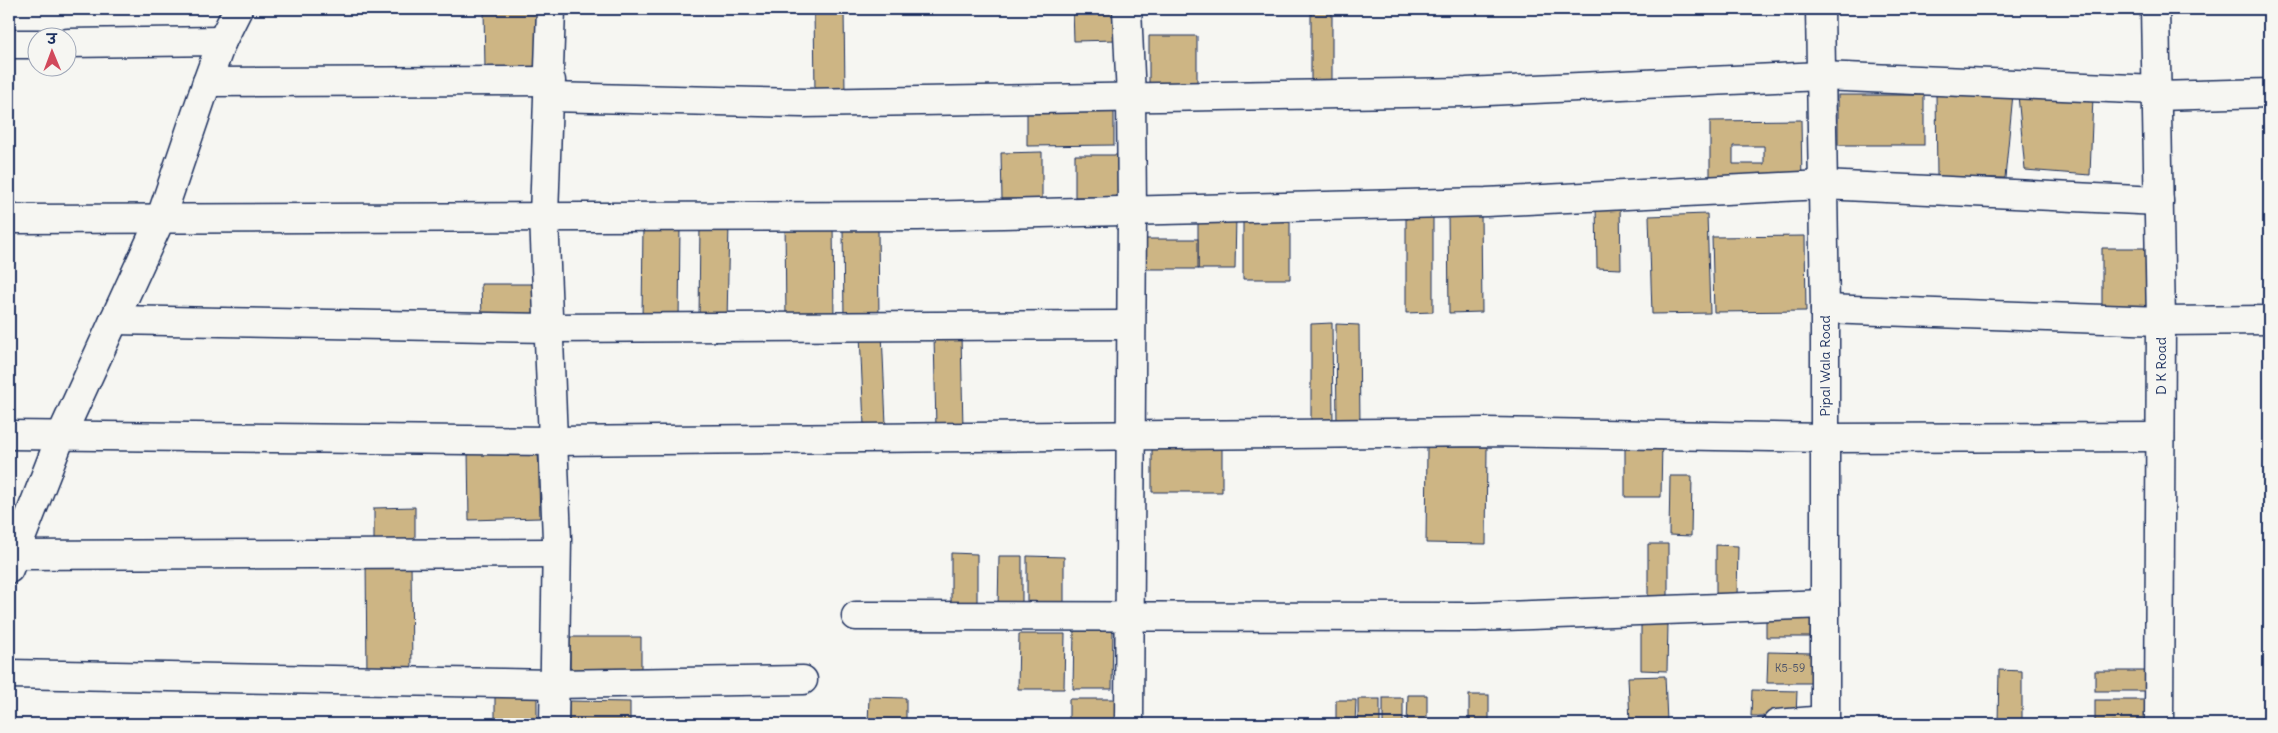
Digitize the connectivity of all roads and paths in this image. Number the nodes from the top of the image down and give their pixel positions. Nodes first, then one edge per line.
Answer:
1 (238, 9) edge
2 (551, 9) edge
3 (1127, 9) edge
4 (1820, 9) edge
5 (2155, 9) edge
6 (222, 41) junction
7 (78, 43) edge
8 (9, 44) edge
9 (28, 44) edge
10 (1821, 76) junction
11 (207, 82) junction
12 (550, 89) junction
13 (2157, 93) junction
14 (2269, 93) edge
15 (1131, 98) junction
16 (1823, 185) junction
17 (2159, 201) junction
18 (1132, 211) junction
19 (544, 216) junction
20 (9, 219) edge
21 (160, 220) junction
22 (1825, 309) junction
23 (114, 320) junction
24 (2269, 320) edge
25 (2161, 321) junction
26 (1130, 325) junction
27 (548, 328) junction
28 (1129, 434) junction
29 (9, 435) edge
30 (61, 436) junction
31 (2160, 437) junction
32 (1825, 438) junction
33 (553, 441) junction
34 (556, 553) junction
35 (11, 559) edge
36 (1825, 604) junction
37 (856, 616) dead end
38 (1129, 616) junction
39 (9, 674) edge
40 (803, 680) dead end
41 (554, 684) junction
42 (1825, 722) edge
43 (554, 724) edge
44 (1129, 724) edge
45 (1777, 724) edge
46 (2159, 724) edge

1 - 6 street
2 - 12 street
3 - 15 street
4 - 10 street, Pipal Wala Road
5 - 13 street, D K Road
6 - 7 street
6 - 11 street
8 - 9 street
10 - 13 street
10 - 15 street
10 - 16 street, Pipal Wala Road
11 - 12 street
11 - 21 street
12 - 15 street
12 - 19 street
13 - 14 street
13 - 17 street, D K Road
15 - 18 street
16 - 17 street
16 - 18 street
16 - 22 street, Pipal Wala Road
17 - 25 street, D K Road
18 - 19 street
18 - 26 street
19 - 21 street
19 - 27 street
20 - 21 street
21 - 23 street
22 - 25 street
22 - 32 street, Pipal Wala Road
23 - 27 street
23 - 30 street
24 - 25 street
25 - 31 street, D K Road
26 - 27 street
26 - 28 street
27 - 33 street
28 - 32 street
28 - 33 street
28 - 38 street
29 - 30 street
30 - 33 street
30 - 35 street
31 - 32 street
31 - 46 street, D K Road
32 - 36 street, Pipal Wala Road
33 - 34 street
34 - 35 street
34 - 41 street
36 - 38 street
36 - 42 street, Pipal Wala Road
37 - 38 street
38 - 44 street
39 - 41 street
40 - 41 street
41 - 43 street
42 - 45 street

